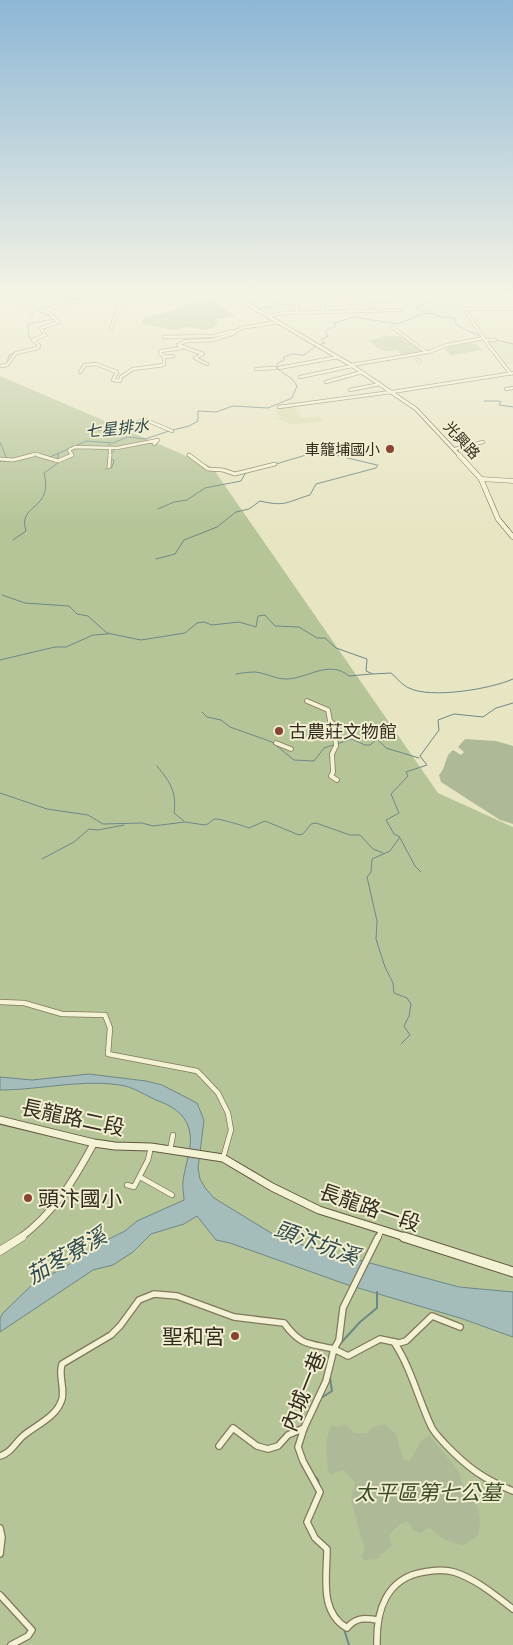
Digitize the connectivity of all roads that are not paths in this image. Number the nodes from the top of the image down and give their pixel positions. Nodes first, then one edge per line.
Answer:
1 (114, 371) edge
2 (129, 371) edge
3 (327, 371) edge
4 (362, 372) joint
5 (512, 374) edge
6 (300, 377) dead end
7 (326, 382) dead end
8 (380, 384) junction
9 (513, 388) edge
10 (506, 389) dead end
11 (350, 390) dead end
12 (392, 392) junction
13 (279, 407) dead end
14 (168, 425) dead end
15 (163, 428) junction
16 (99, 429) dead end
17 (172, 431) dead end
18 (483, 442) dead end
19 (154, 444) dead end
20 (110, 449) junction
21 (455, 449) junction
22 (189, 455) dead end
23 (0, 459) edge
24 (220, 464) dead end
25 (275, 464) dead end
26 (109, 467) dead end
27 (223, 470) junction
28 (482, 478) junction
29 (513, 481) edge
30 (513, 537) edge
31 (307, 701) dead end
32 (276, 743) dead end
33 (291, 749) dead end
34 (337, 780) dead end
35 (0, 1002) edge
36 (0, 1120) edge
37 (173, 1135) dead end
38 (94, 1143) junction
39 (151, 1147) junction
40 (170, 1150) junction
41 (223, 1158) junction
42 (140, 1177) junction
43 (127, 1186) dead end
44 (172, 1195) dead end
45 (382, 1231) junction
46 (0, 1250) edge
47 (513, 1272) edge
48 (460, 1327) dead end
49 (394, 1342) junction
50 (334, 1349) junction
51 (304, 1428) junction
52 (219, 1446) dead end
53 (0, 1456) edge
54 (513, 1491) edge
55 (0, 1528) edge
56 (0, 1554) edge
57 (0, 1595) edge
58 (513, 1609) edge
59 (378, 1620) junction
60 (10, 1645) edge
61 (377, 1645) edge

1 - 2 street
3 - 6 street
4 - 7 street
4 - 8 main road, 光興路
5 - 12 street
8 - 11 street
8 - 12 main road, 光興路
9 - 10 street
12 - 13 street
12 - 21 main road, 光興路
14 - 15 street
15 - 16 street
15 - 17 street
18 - 21 street
19 - 20 street
20 - 23 street
20 - 26 street
21 - 28 main road, 光興路
22 - 27 street
24 - 27 street
25 - 27 street
28 - 29 street
28 - 30 main road, 光興路
31 - 34 street
32 - 33 street
35 - 41 street
36 - 38 main road, 長龍路二段
37 - 40 street
38 - 39 main road, 長龍路二段
38 - 46 street
39 - 40 main road, 長龍路二段
39 - 42 street
40 - 41 main road, 長龍路二段
41 - 45 main road, 長龍路一段
42 - 43 street
42 - 44 street
45 - 47 main road, 長龍路一段
45 - 50 street
48 - 49 street, 內城一巷
49 - 50 street, 內城一巷
49 - 54 street
50 - 51 street, 內城一巷
50 - 53 street
51 - 52 street
51 - 59 street, 內城一巷
55 - 56 street
57 - 60 street
58 - 59 street
59 - 61 street

